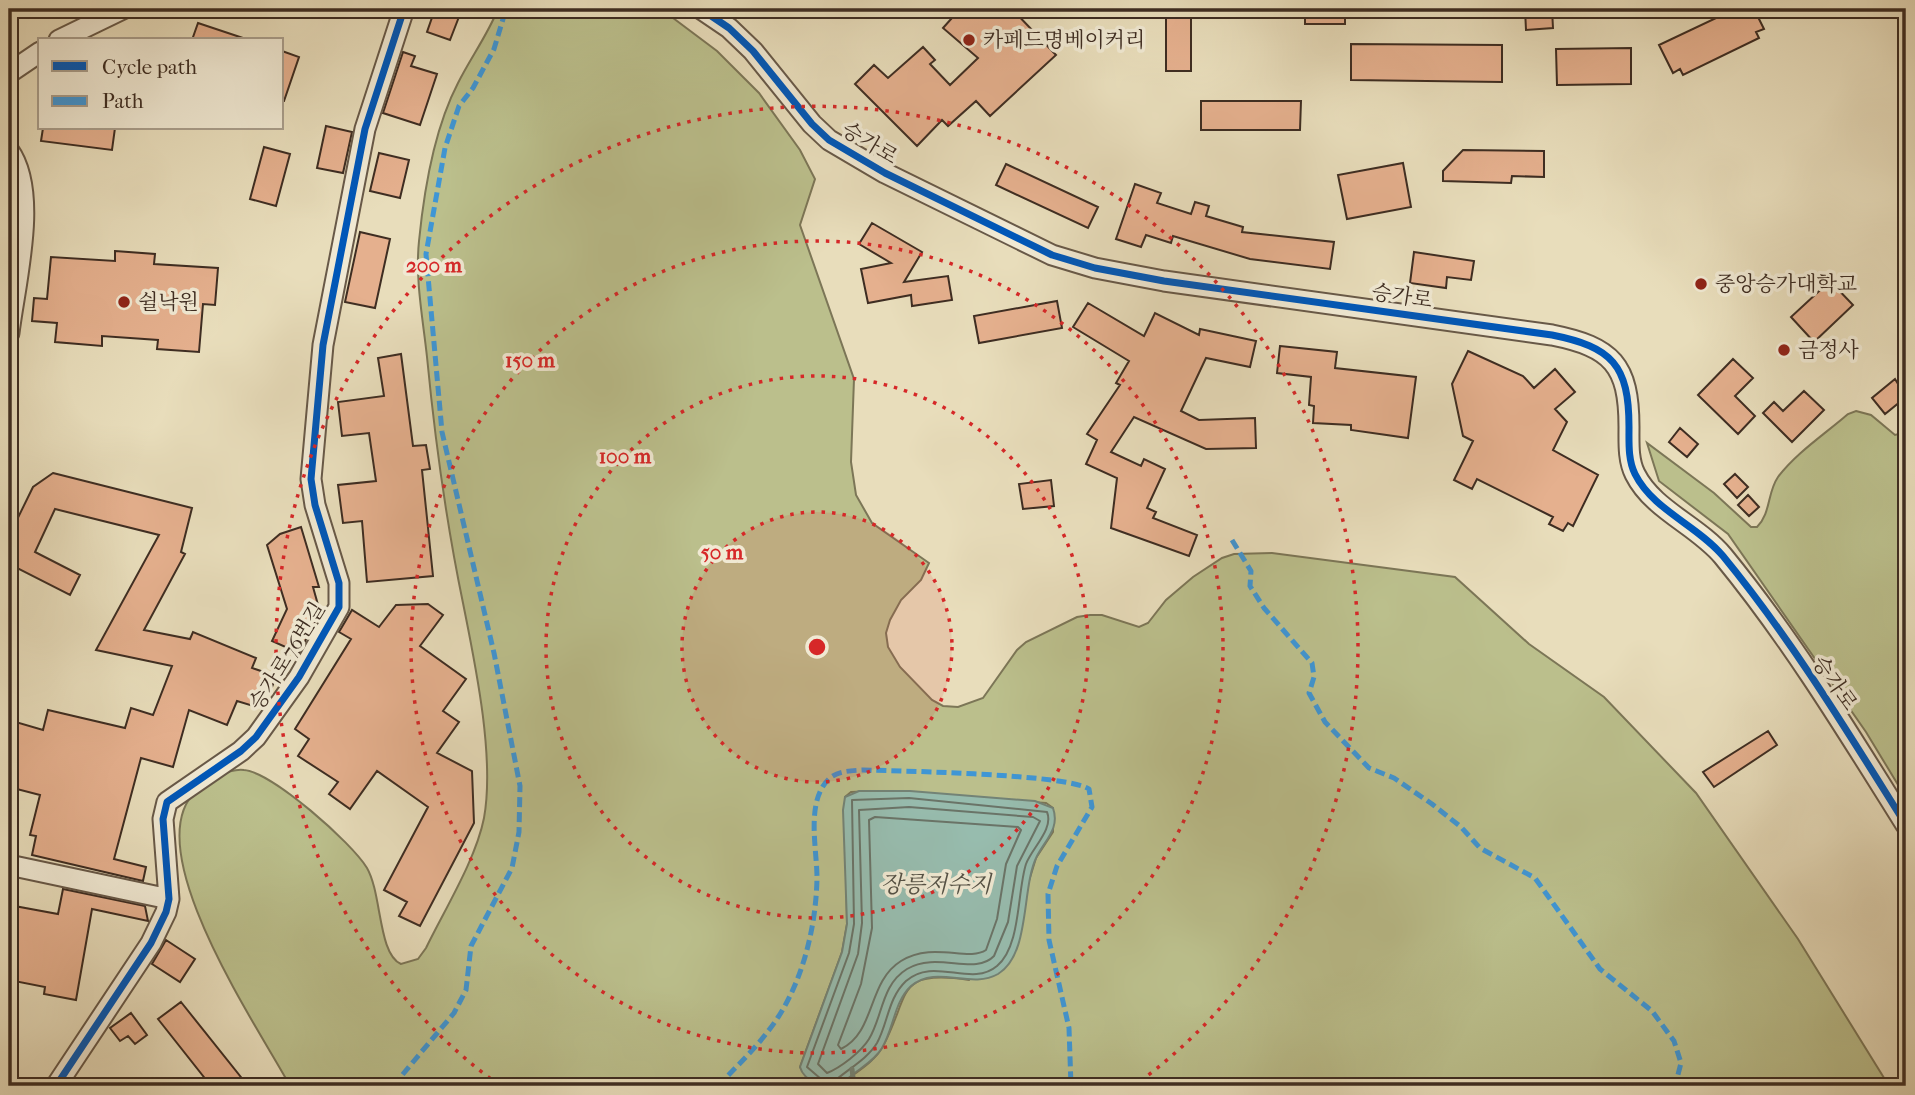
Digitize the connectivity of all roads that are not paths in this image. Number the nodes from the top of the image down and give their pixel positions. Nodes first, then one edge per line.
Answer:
1 (124, 9) edge
2 (404, 9) edge
3 (701, 9) edge
4 (63, 38) edge
5 (38, 53) edge
6 (9, 73) edge
7 (9, 151) edge
8 (9, 333) edge
9 (1906, 825) edge
10 (9, 865) edge
11 (169, 899) junction
12 (56, 1086) edge

1 - 4 street
2 - 11 street, 승가로76번길
3 - 9 street, 승가로
5 - 6 street
7 - 8 street
10 - 11 street
11 - 12 street, 승가로76번길

